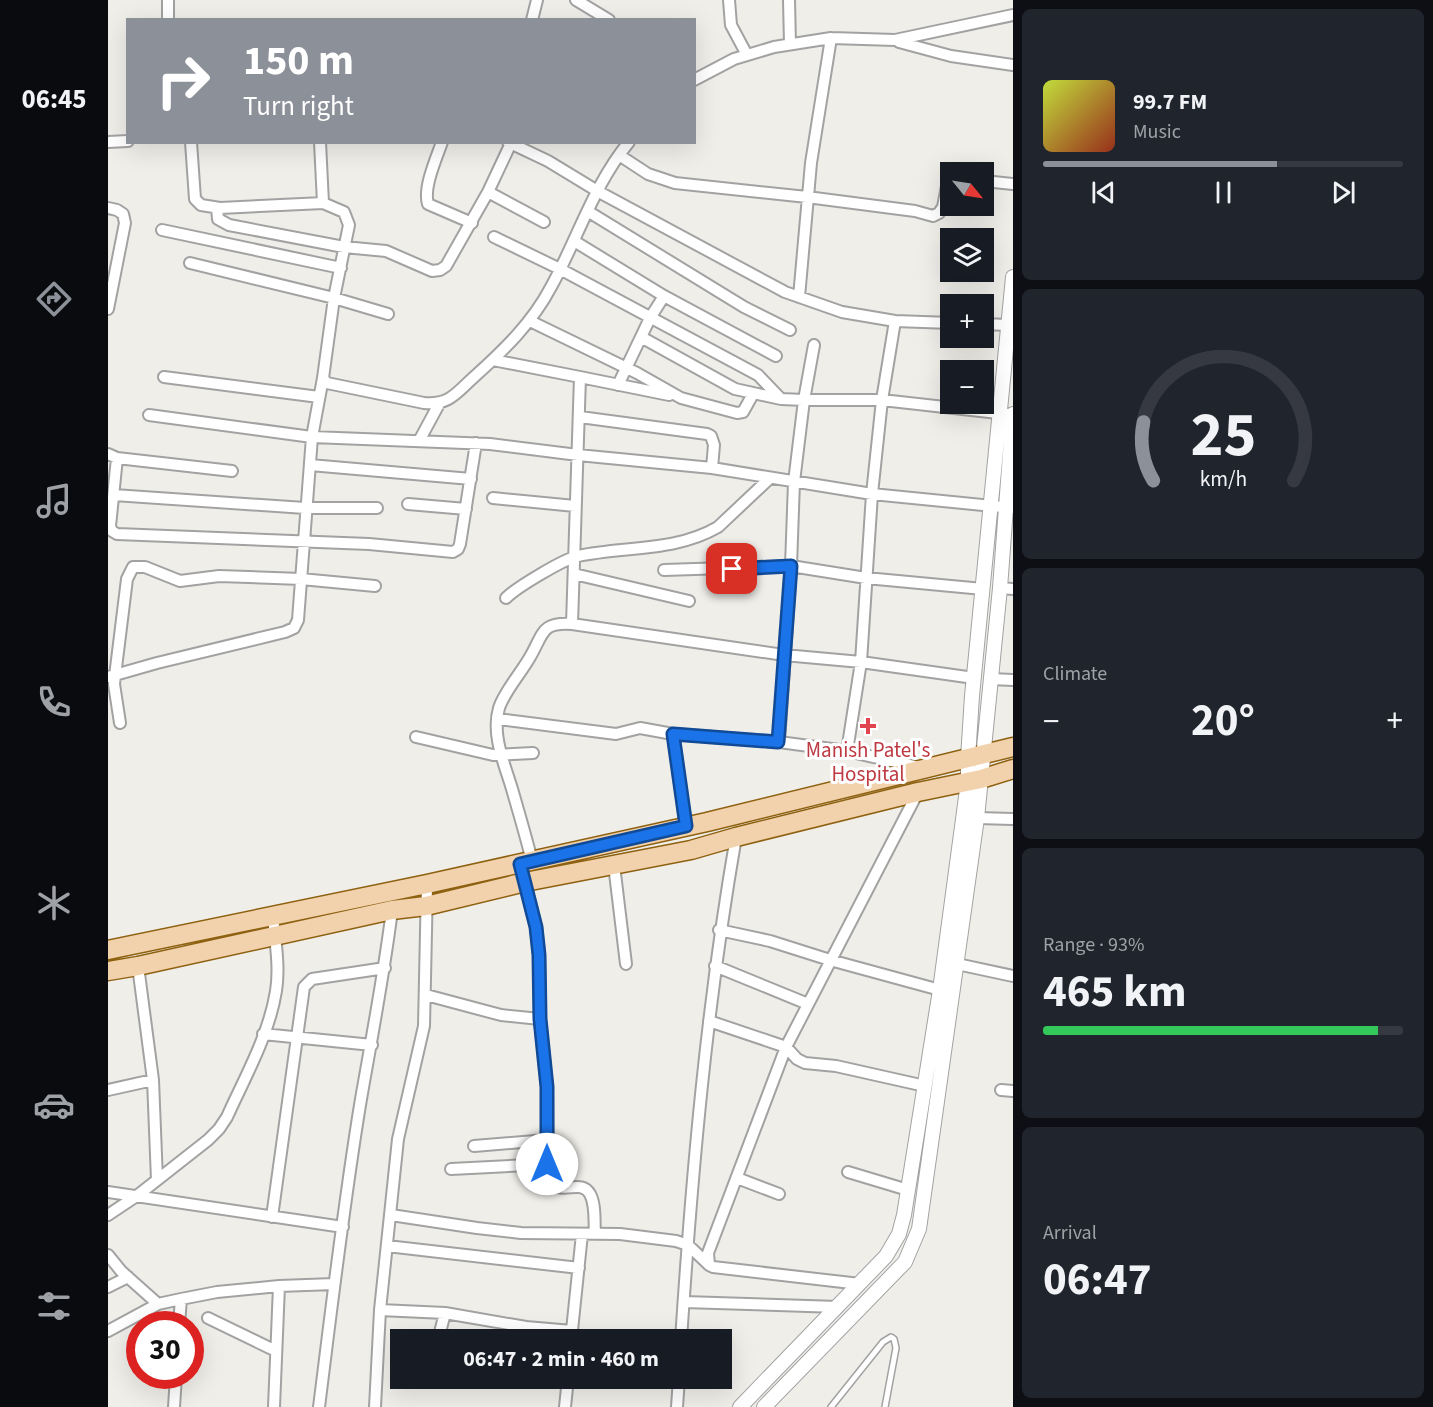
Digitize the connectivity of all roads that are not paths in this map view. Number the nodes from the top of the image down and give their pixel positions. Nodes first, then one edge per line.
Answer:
1 (168, 0) edge
2 (537, 0) edge
3 (576, 0) edge
4 (729, 0) edge
5 (789, 0) edge
6 (1013, 15) edge
7 (168, 18) edge
8 (532, 18) edge
9 (606, 18) edge
10 (831, 38) junction
11 (895, 40) junction
12 (790, 44) junction
13 (747, 55) junction
14 (1013, 65) edge
15 (696, 79) edge
16 (191, 144) edge
17 (320, 144) edge
18 (441, 144) edge
19 (510, 144) edge
20 (512, 144) edge
21 (627, 144) edge
22 (619, 154) junction
23 (994, 182) edge
24 (1013, 184) edge
25 (488, 192) junction
26 (598, 192) junction
27 (807, 197) junction
28 (323, 203) junction
29 (108, 208) edge
30 (217, 208) junction
31 (589, 212) junction
32 (940, 212) edge
33 (544, 222) dead end
34 (472, 223) junction
35 (162, 230) dead end
36 (495, 237) dead end
37 (574, 241) junction
38 (344, 247) junction
39 (190, 263) dead end
40 (341, 268) junction
41 (560, 269) junction
42 (1013, 277) edge
43 (664, 296) junction
44 (799, 297) junction
45 (334, 298) junction
46 (108, 309) edge
47 (388, 314) dead end
48 (650, 318) junction
49 (530, 321) junction
50 (896, 321) junction
51 (940, 323) edge
52 (994, 325) edge
53 (1010, 327) edge
54 (790, 330) dead end
55 (641, 337) junction
56 (814, 345) dead end
57 (776, 356) dead end
58 (493, 360) junction
59 (626, 368) junction
60 (164, 376) dead end
61 (580, 377) junction
62 (323, 378) junction
63 (618, 385) junction
64 (753, 394) junction
65 (319, 398) junction
66 (681, 398) junction
67 (781, 399) junction
68 (804, 400) junction
69 (882, 400) junction
70 (439, 404) junction
71 (1008, 414) edge
72 (149, 415) dead end
73 (580, 417) junction
74 (312, 437) junction
75 (419, 441) junction
76 (476, 443) junction
77 (578, 455) junction
78 (113, 456) edge
79 (310, 465) junction
80 (712, 468) junction
81 (232, 471) dead end
82 (471, 479) junction
83 (769, 479) junction
84 (794, 482) junction
85 (873, 494) junction
86 (114, 495) junction
87 (493, 498) dead end
88 (408, 504) dead end
89 (991, 505) junction
90 (575, 506) junction
91 (305, 508) junction
92 (377, 508) dead end
93 (1009, 508) edge
94 (466, 509) junction
95 (130, 536) junction
96 (108, 541) edge
97 (303, 542) junction
98 (575, 556) junction
99 (791, 566) junction
100 (664, 570) dead end
101 (574, 574) junction
102 (866, 578) junction
103 (301, 579) junction
104 (375, 586) dead end
105 (983, 589) junction
106 (1006, 589) edge
107 (507, 598) dead end
108 (688, 601) dead end
109 (572, 624) junction
110 (784, 655) junction
111 (861, 662) junction
112 (111, 676) edge
113 (974, 678) junction
114 (991, 680) junction
115 (1013, 680) edge
116 (498, 719) junction
117 (120, 723) dead end
118 (673, 734) junction
119 (416, 737) dead end
120 (778, 742) junction
121 (1013, 747) edge
122 (847, 751) junction
123 (533, 753) dead end
124 (501, 755) junction
125 (976, 756) junction
126 (924, 769) junction
127 (1013, 769) edge
128 (975, 780) junction
129 (918, 792) junction
130 (977, 818) junction
131 (1013, 819) edge
132 (686, 826) junction
133 (736, 837) junction
134 (526, 862) junction
135 (614, 865) junction
136 (525, 882) junction
137 (427, 884) junction
138 (426, 906) junction
139 (392, 910) junction
140 (273, 916) junction
141 (720, 930) junction
142 (275, 935) junction
143 (108, 951) edge
144 (830, 960) junction
145 (626, 963) dead end
146 (957, 964) junction
147 (138, 966) junction
148 (715, 966) junction
149 (385, 968) junction
150 (108, 971) edge
151 (1013, 976) edge
152 (940, 990) junction
153 (426, 995) junction
154 (808, 1004) junction
155 (540, 1019) junction
156 (709, 1020) junction
157 (264, 1034) junction
158 (297, 1036) junction
159 (372, 1045) junction
160 (786, 1047) junction
161 (153, 1080) junction
162 (925, 1086) junction
163 (108, 1090) edge
164 (1001, 1090) dead end
165 (1013, 1091) edge
166 (547, 1140) junction
167 (474, 1146) dead end
168 (547, 1164) junction
169 (451, 1169) dead end
170 (848, 1172) dead end
171 (737, 1178) junction
172 (157, 1180) junction
173 (908, 1190) junction
174 (108, 1192) edge
175 (779, 1194) dead end
176 (138, 1195) junction
177 (108, 1215) edge
178 (391, 1215) junction
179 (272, 1217) junction
180 (343, 1227) junction
181 (595, 1233) junction
182 (582, 1234) junction
183 (688, 1245) junction
184 (387, 1246) junction
185 (108, 1255) edge
186 (709, 1265) junction
187 (579, 1268) junction
188 (128, 1277) junction
189 (334, 1284) junction
190 (860, 1284) junction
191 (279, 1286) junction
192 (108, 1287) edge
193 (181, 1299) junction
194 (684, 1302) junction
195 (158, 1304) junction
196 (838, 1307) junction
197 (380, 1310) junction
198 (180, 1311) edge
199 (445, 1313) junction
200 (208, 1318) dead end
201 (526, 1327) joint
202 (441, 1329) edge
203 (538, 1329) edge
204 (573, 1329) edge
205 (682, 1329) edge
206 (108, 1331) edge
207 (276, 1352) junction
208 (175, 1389) edge
209 (567, 1389) edge
210 (678, 1389) edge
211 (770, 1405) edge
212 (174, 1407) edge
213 (274, 1407) edge
214 (319, 1407) edge
215 (375, 1407) edge
216 (565, 1407) edge
217 (677, 1407) edge
218 (740, 1407) edge
219 (831, 1407) edge
220 (885, 1407) edge

1 - 7 street
2 - 8 street
3 - 9 street
4 - 13 street
5 - 12 street
6 - 11 street
10 - 11 street
10 - 12 street
10 - 27 street
11 - 14 street
12 - 13 street
13 - 15 street
16 - 30 street
17 - 28 street
18 - 34 street
19 - 25 street
20 - 26 street
21 - 22 street
22 - 26 street
22 - 27 street
23 - 24 street
25 - 33 street
25 - 34 street
26 - 31 street
26 - 44 street
27 - 32 street
27 - 44 street
28 - 30 street
28 - 38 street
29 - 46 street
30 - 38 street
31 - 37 street
31 - 54 street
34 - 38 street
35 - 40 street
36 - 41 street
37 - 41 street
37 - 43 street
38 - 40 street
39 - 45 street
40 - 45 street
41 - 48 street
41 - 49 street
42 - 53 street
43 - 48 street
43 - 57 street
44 - 50 street
45 - 47 street
45 - 62 street
48 - 55 street
48 - 67 street
49 - 58 street
49 - 59 street
50 - 51 street
50 - 69 street
52 - 53 street
53 - 71 street
55 - 59 street
55 - 64 street
56 - 68 street
58 - 61 street
58 - 70 street
59 - 63 street
59 - 66 street
60 - 65 street
61 - 63 street
61 - 73 street
62 - 65 street
62 - 70 street
63 - 66 street
64 - 66 street
64 - 67 street
65 - 74 street
67 - 68 street
68 - 69 street
68 - 84 street
69 - 71 street
69 - 85 street
70 - 75 street
71 - 89 street
71 - 93 street
72 - 74 street
73 - 77 street
73 - 80 street
74 - 75 street
74 - 79 street
75 - 76 street
76 - 77 street
76 - 82 street
77 - 80 street
77 - 90 street
78 - 81 street
78 - 86 street
79 - 82 street
79 - 91 street
80 - 83 street
82 - 94 street
83 - 84 street
83 - 98 street
84 - 85 street
84 - 99 street
85 - 89 street
85 - 102 street
86 - 91 street
86 - 95 street
87 - 90 street
88 - 94 street
89 - 93 street
89 - 105 street
90 - 98 street
91 - 92 street
91 - 97 street
93 - 106 street
94 - 97 street
95 - 96 street
95 - 97 street
97 - 103 street
98 - 101 street
98 - 107 street
99 - 100 street
99 - 102 street
99 - 110 street
101 - 108 street
101 - 109 street
102 - 105 street
102 - 111 street
103 - 104 street
103 - 112 street
103 - 112 street
105 - 113 street
106 - 114 street
109 - 110 street
109 - 116 street
110 - 111 street
110 - 120 street
111 - 113 street
111 - 122 street
112 - 117 street
113 - 125 street
114 - 115 street
114 - 125 street
116 - 118 street
116 - 124 street
118 - 120 street
118 - 132 street
119 - 124 street
120 - 122 street
121 - 125 main road
122 - 126 street
123 - 124 street
124 - 134 street
125 - 126 main road
125 - 128 street
126 - 132 main road
127 - 128 main road
128 - 129 main road
128 - 130 street
128 - 152 street
129 - 133 main road
129 - 144 street
130 - 131 street
130 - 146 street
132 - 134 main road
133 - 135 main road
133 - 141 street
134 - 136 street
134 - 137 main road
135 - 136 main road
135 - 145 street
136 - 138 main road
136 - 155 street
137 - 138 street
137 - 140 main road
138 - 139 main road
138 - 153 street
139 - 142 main road
139 - 149 street
140 - 142 street
140 - 143 main road
141 - 144 street
141 - 148 street
142 - 147 main road
142 - 157 street
144 - 152 street
144 - 154 street
146 - 151 street
146 - 211 street
147 - 150 main road
147 - 161 street
148 - 154 street
148 - 156 street
149 - 158 street
149 - 159 street
152 - 162 street
153 - 155 street
153 - 178 street
154 - 160 street
155 - 166 street
156 - 160 street
156 - 183 street
157 - 158 street
157 - 172 street
158 - 159 street
158 - 179 street
159 - 180 street
160 - 162 street
160 - 171 street
161 - 163 street
161 - 172 street
162 - 173 street
164 - 165 street
166 - 167 street
166 - 168 street
168 - 169 street
168 - 181 street
170 - 173 street
171 - 175 street
171 - 186 street
172 - 176 street
173 - 190 street
174 - 176 street
176 - 177 street
176 - 179 street
178 - 182 street
178 - 184 street
179 - 180 street
180 - 189 street
181 - 182 street
181 - 183 street
182 - 187 street
183 - 186 street
183 - 194 street
184 - 187 street
184 - 197 street
185 - 188 street
186 - 190 street
187 - 204 street
188 - 192 street
188 - 195 street
189 - 191 street
189 - 214 street
190 - 196 street
191 - 193 street
191 - 207 street
193 - 195 street
193 - 198 street
194 - 196 street
194 - 205 street
195 - 206 street
196 - 218 street
197 - 199 street
197 - 215 street
199 - 201 street
199 - 202 street
200 - 207 street
201 - 203 street
207 - 213 street
208 - 212 street
209 - 216 street
210 - 217 street
219 - 220 lane

